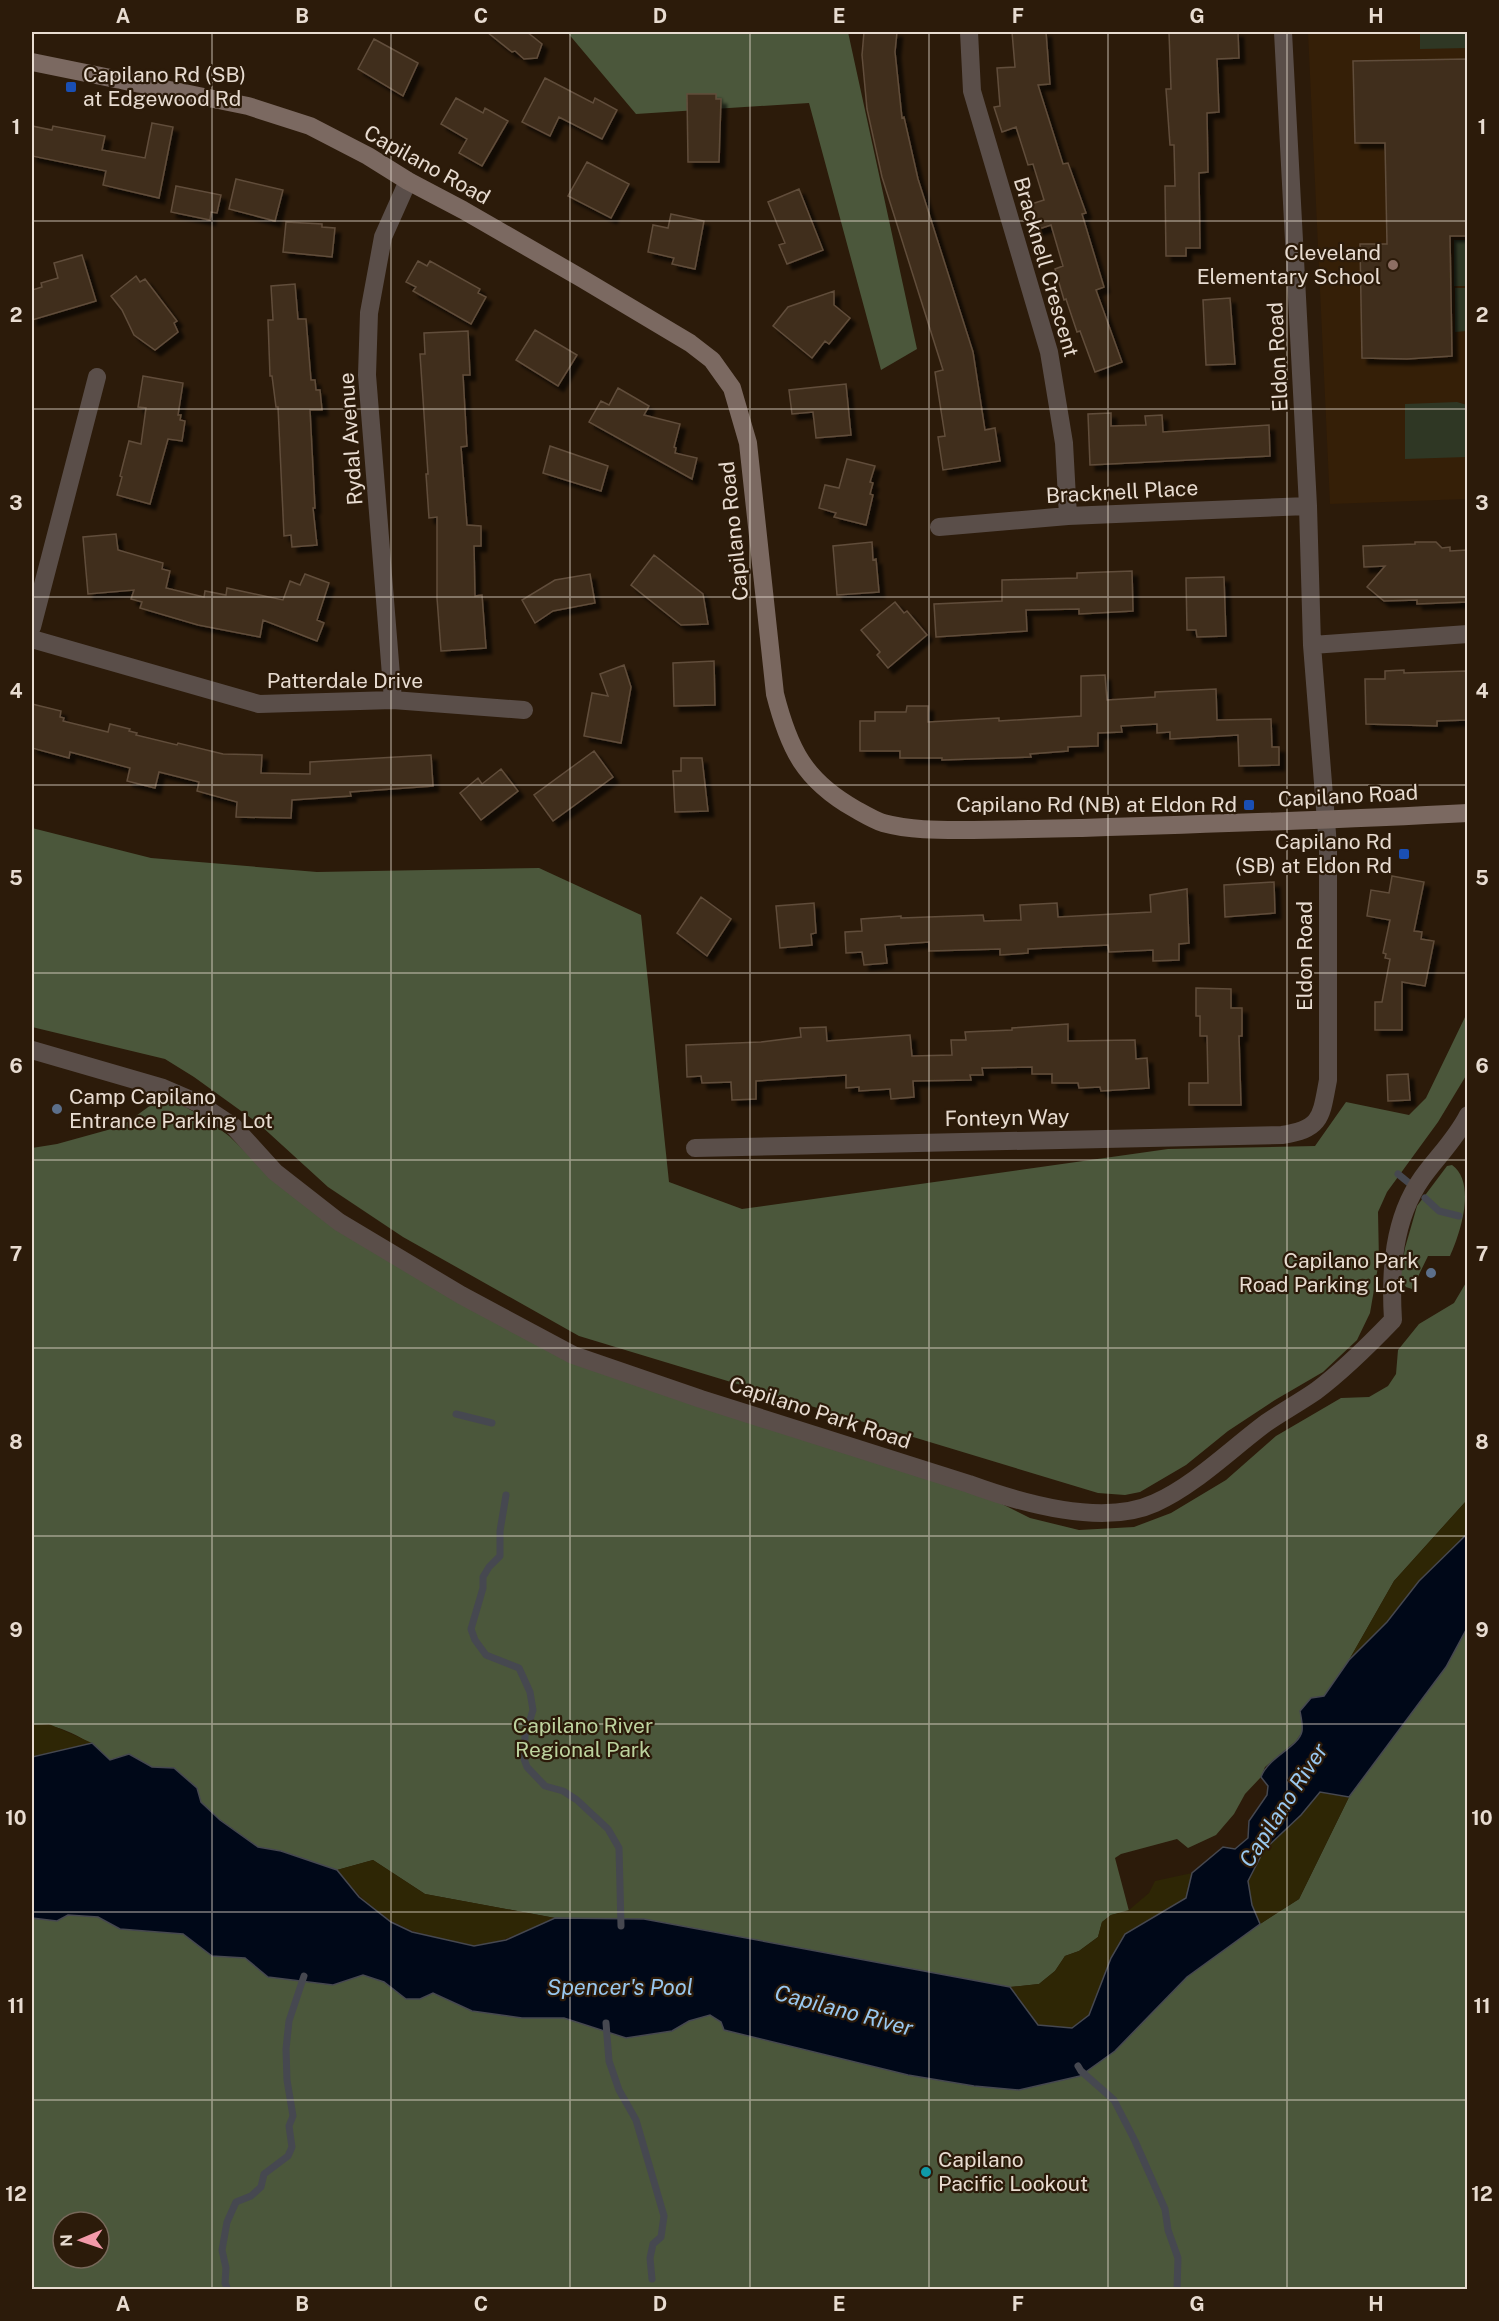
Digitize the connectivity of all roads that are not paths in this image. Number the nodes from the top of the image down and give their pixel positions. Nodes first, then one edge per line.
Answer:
1 (969, 32) edge
2 (1283, 32) edge
3 (32, 62) edge
4 (408, 181) junction
5 (97, 377) dead end
6 (1308, 506) junction
7 (1068, 516) junction
8 (939, 527) dead end
9 (32, 627) edge
10 (1467, 634) edge
11 (32, 639) edge
12 (1312, 645) junction
13 (393, 700) junction
14 (524, 710) dead end
15 (1467, 813) edge
16 (1326, 820) junction
17 (32, 1050) edge
18 (1467, 1115) edge
19 (1316, 1122) joint
20 (695, 1148) dead end

1 - 7 street, Bracknell Crescent
2 - 6 street, Eldon Road
3 - 4 main road, Capilano Road
4 - 13 street, Rydal Avenue
4 - 16 main road, Capilano Road
5 - 9 street
6 - 7 street, Bracknell Place
6 - 12 street, Eldon Road
7 - 8 street, Bracknell Place
10 - 12 street
11 - 13 street, Patterdale Drive
12 - 16 street, Eldon Road
13 - 14 street, Patterdale Drive
15 - 16 main road, Capilano Road
16 - 19 street, Eldon Road
17 - 18 street, Capilano Park Road
19 - 20 street, Fonteyn Way

